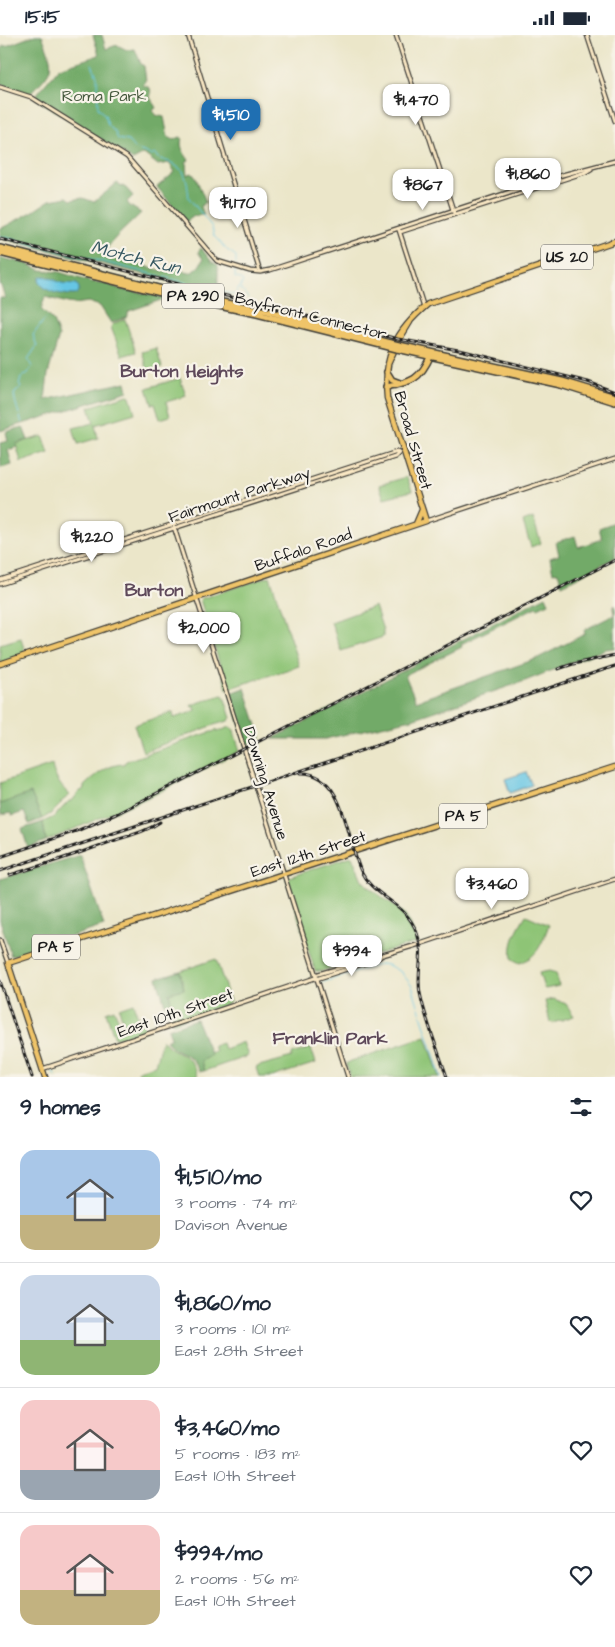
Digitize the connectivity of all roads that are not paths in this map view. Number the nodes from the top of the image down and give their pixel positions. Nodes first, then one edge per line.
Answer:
1 (188, 35) edge
2 (396, 35) edge
3 (587, 35) edge
4 (0, 87) edge
5 (615, 121) edge
6 (615, 161) edge
7 (454, 213) junction
8 (399, 231) junction
9 (615, 241) edge
10 (0, 248) edge
11 (0, 253) edge
12 (260, 272) junction
13 (424, 307) junction
14 (386, 344) junction
15 (401, 348) junction
16 (417, 353) junction
17 (432, 354) junction
18 (425, 369) junction
19 (387, 373) junction
20 (403, 383) junction
21 (386, 387) junction
22 (615, 397) edge
23 (615, 402) edge
24 (401, 453) junction
25 (615, 459) edge
26 (422, 509) junction
27 (426, 521) junction
28 (416, 524) junction
29 (173, 526) junction
30 (0, 579) edge
31 (0, 584) edge
32 (196, 598) junction
33 (0, 664) edge
34 (615, 767) edge
35 (283, 874) junction
36 (615, 879) edge
37 (0, 941) edge
38 (8, 963) junction
39 (315, 977) junction
40 (43, 1074) edge
41 (348, 1077) edge

1 - 12 street
2 - 7 street
3 - 5 street
4 - 12 street
6 - 7 street
7 - 8 street
8 - 12 street
8 - 13 street
9 - 13 main road, US 20
10 - 14 highway, Bayfront Connector / PA 290
11 - 14 highway, Bayfront Connector / PA 290
13 - 19 main road, Broad Street / US 20
14 - 15 highway, Bayfront Connector / PA 290, bridge
15 - 16 highway, Bayfront Connector / PA 290
15 - 17 highway, Bayfront Connector / PA 290
16 - 17 highway, Bayfront Connector / PA 290
16 - 18 highway
17 - 18 highway
17 - 22 highway, Bayfront Connector / PA 290
17 - 23 highway, Bayfront Connector / PA 290
18 - 20 highway
19 - 20 highway
19 - 21 main road, Broad Street / US 20
20 - 21 highway
21 - 24 main road, Broad Street / US 20
24 - 26 main road, Broad Street / US 20
24 - 29 street, Fairmount Parkway
25 - 27 street, Buffalo Road
26 - 27 main road, Broad Street / US 20
26 - 28 main road
27 - 28 main road, Buffalo Road
28 - 32 main road, Buffalo Road
29 - 30 street, Fairmount Parkway
29 - 31 street, Fairmount Parkway
29 - 32 street, Downing Avenue
32 - 33 main road, Buffalo Road
32 - 35 street, Downing Avenue
34 - 35 main road, East 12th Street / PA 5
35 - 38 main road, East 12th Street / PA 5
35 - 39 street, Downing Avenue
36 - 39 street, East 10th Street
37 - 38 street
38 - 40 main road
39 - 40 street, East 10th Street
39 - 41 street, Downing Avenue

